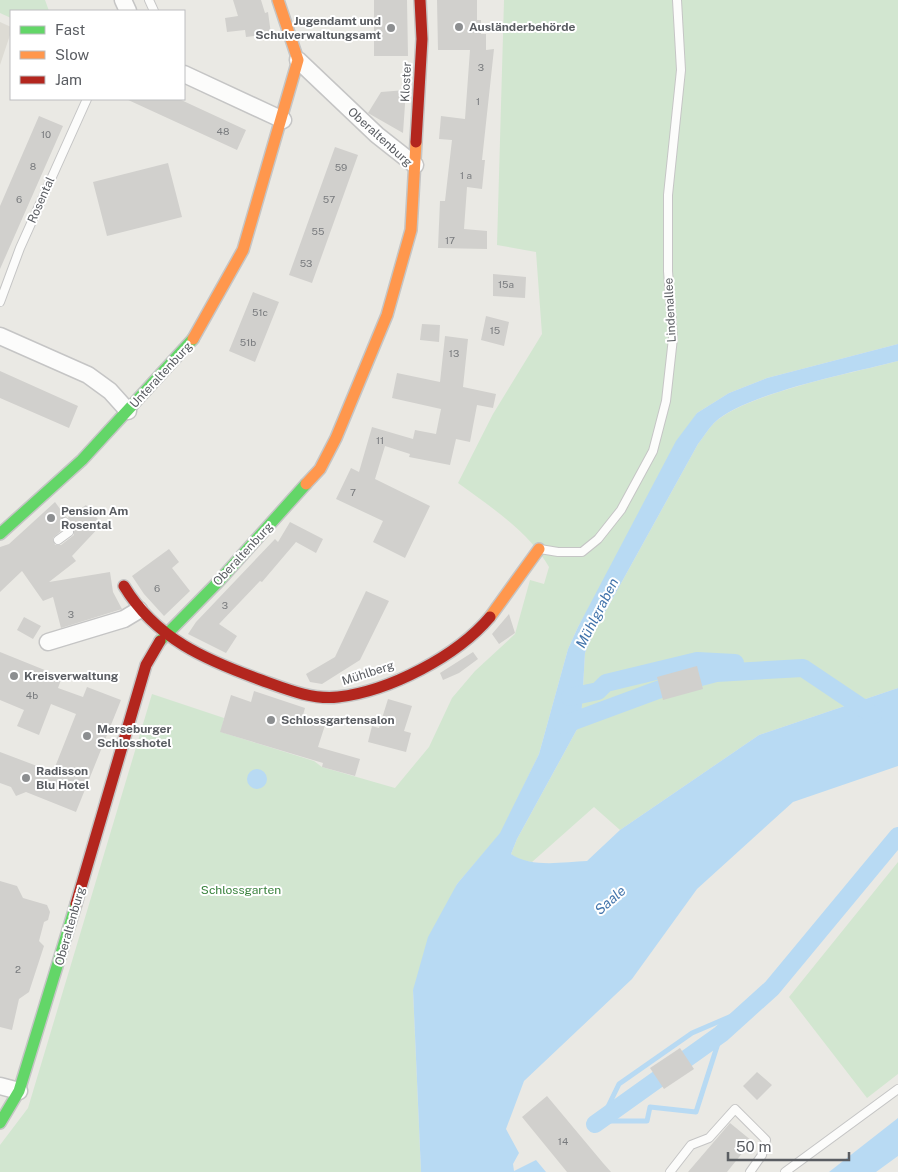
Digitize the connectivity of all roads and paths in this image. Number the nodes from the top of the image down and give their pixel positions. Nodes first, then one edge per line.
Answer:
1 (278, 0) edge
2 (420, 0) edge
3 (677, 0) edge
4 (298, 60) junction
5 (185, 74) edge
6 (87, 100) edge
7 (283, 120) junction
8 (415, 165) junction
9 (0, 302) edge
10 (0, 336) edge
11 (128, 411) junction
12 (65, 522) dead end
13 (0, 534) edge
14 (58, 540) dead end
15 (539, 548) joint
16 (124, 586) dead end
17 (139, 610) junction
18 (164, 635) junction
19 (48, 642) dead end
20 (0, 1086) edge
21 (898, 1089) edge
22 (19, 1091) junction
23 (0, 1123) edge
24 (670, 1172) edge
25 (750, 1172) edge
26 (786, 1172) edge

1 - 4 street
2 - 8 street, Kloster
3 - 15 lane, Lindenallee
4 - 7 street, Unteraltenburg
4 - 8 street, Oberaltenburg
5 - 7 street
6 - 9 lane, Rosental
7 - 11 street, Unteraltenburg
8 - 18 street, Oberaltenburg
10 - 11 street
11 - 13 street, Unteraltenburg
12 - 14 lane
15 - 18 street, Mühlberg
16 - 17 street, Mühlberg
17 - 18 street, Mühlberg
17 - 19 street
18 - 22 street, Oberaltenburg
20 - 22 street
21 - 26 lane
22 - 23 street, Oberaltenburg
24 - 25 lane

